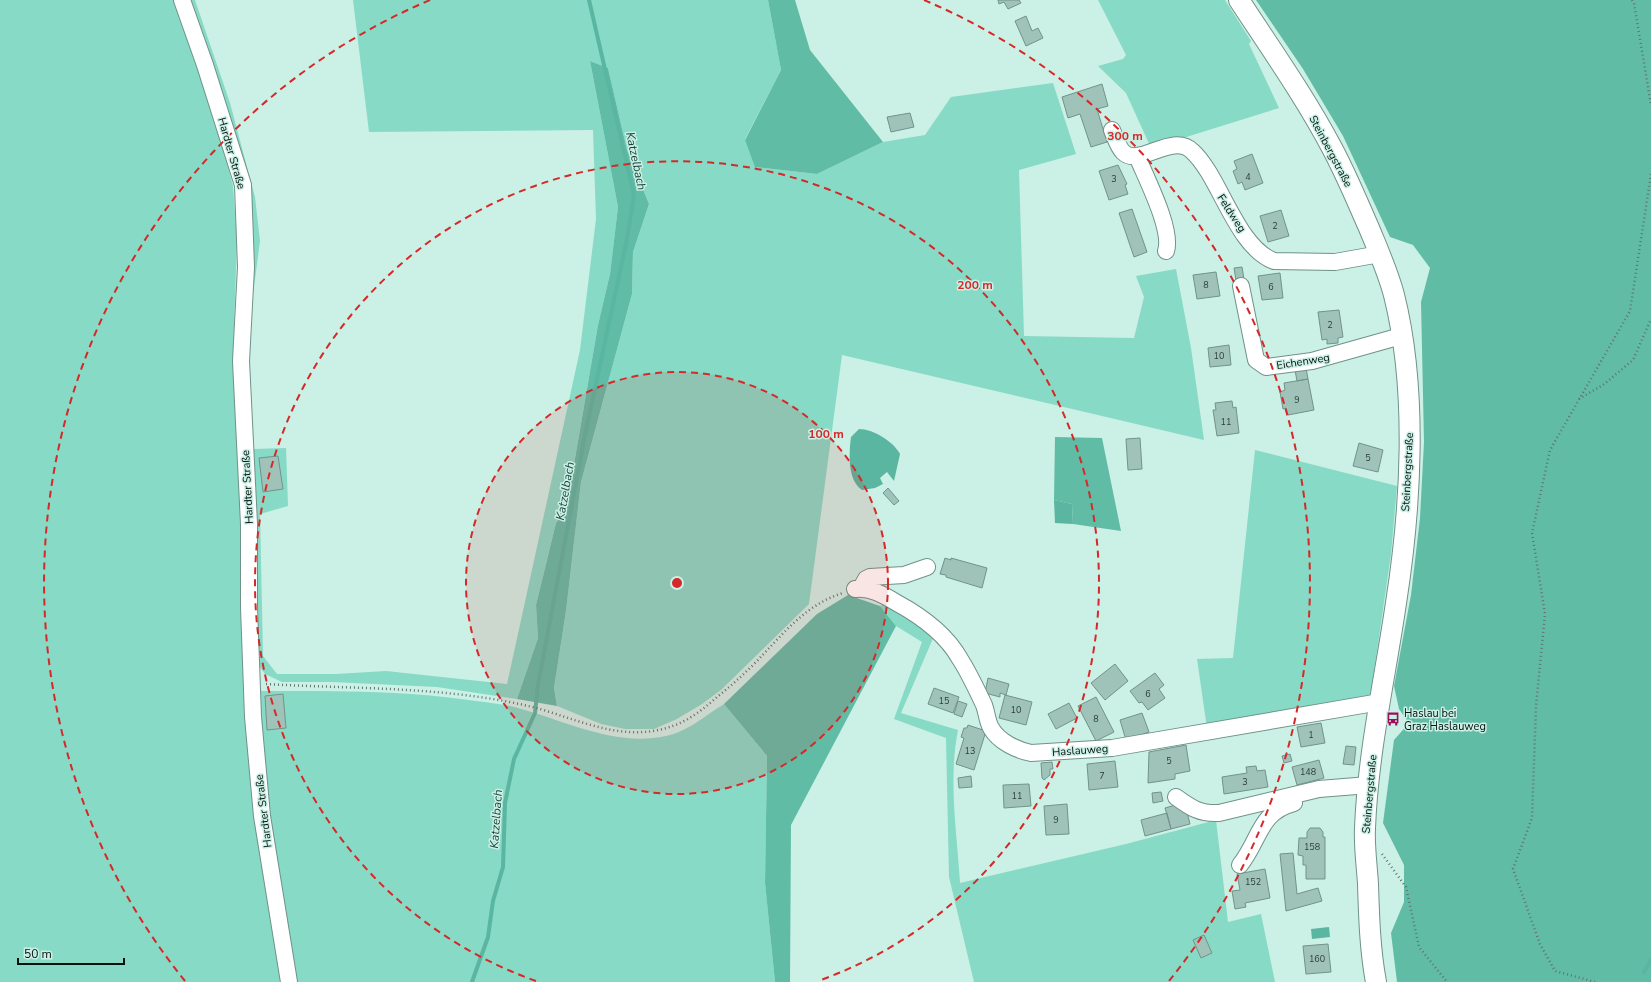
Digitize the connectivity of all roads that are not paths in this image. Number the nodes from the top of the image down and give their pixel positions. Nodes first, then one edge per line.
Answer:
1 (182, 0) edge
2 (1239, 0) edge
3 (1112, 130) dead end
4 (1137, 156) junction
5 (1166, 251) dead end
6 (1380, 254) junction
7 (1241, 286) dead end
8 (1401, 336) junction
9 (928, 567) dead end
10 (1380, 702) junction
11 (1369, 785) junction
12 (1336, 787) junction
13 (1176, 797) dead end
14 (1240, 865) dead end
15 (289, 982) edge
16 (1376, 982) edge

1 - 15 street, Hardter Straße
2 - 6 main road, Steinbergstraße
3 - 4 street
4 - 5 street
4 - 6 street, Feldweg
6 - 8 main road, Steinbergstraße
7 - 8 street, Eichenweg
8 - 10 main road, Steinbergstraße
9 - 10 street, Haslauweg
10 - 11 main road, Steinbergstraße
11 - 12 street
11 - 16 main road, Steinbergstraße
12 - 13 street
12 - 14 street

